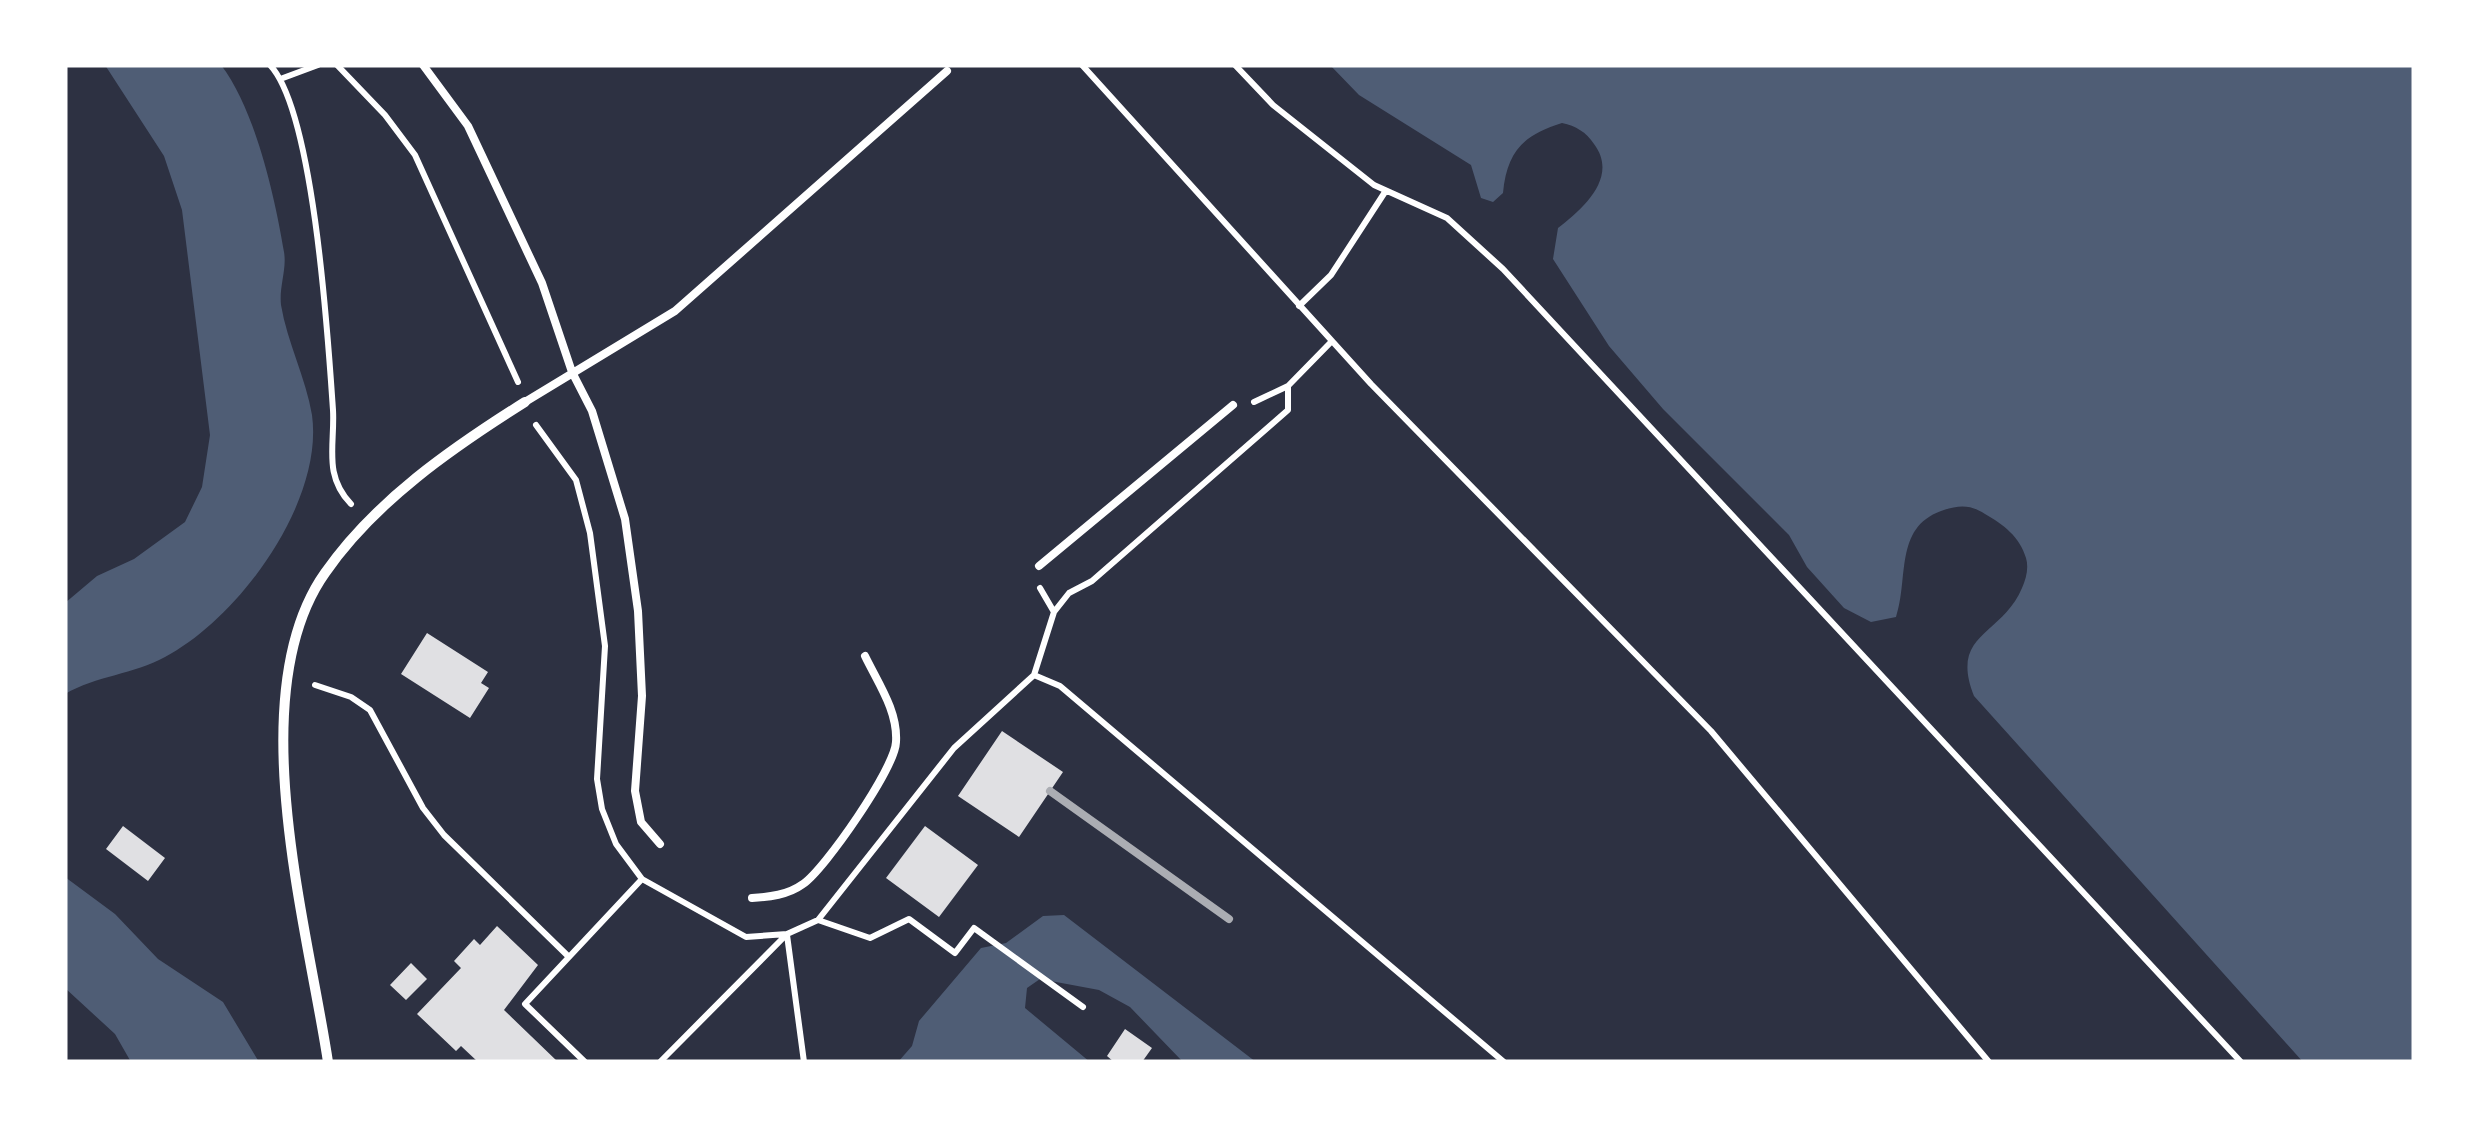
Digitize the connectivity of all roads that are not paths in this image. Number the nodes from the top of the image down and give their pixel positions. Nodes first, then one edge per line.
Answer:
1 (423, 65) edge
2 (946, 72) dead end
3 (572, 372) junction
4 (525, 402) joint
5 (1233, 404) road end
6 (1039, 566) dead end
7 (865, 656) dead end
8 (660, 844) dead end
9 (752, 898) dead end
10 (328, 1059) edge

1 - 3 lane
2 - 3 lane
3 - 4 lane
3 - 8 lane
4 - 10 street
5 - 6 lane
7 - 9 lane

